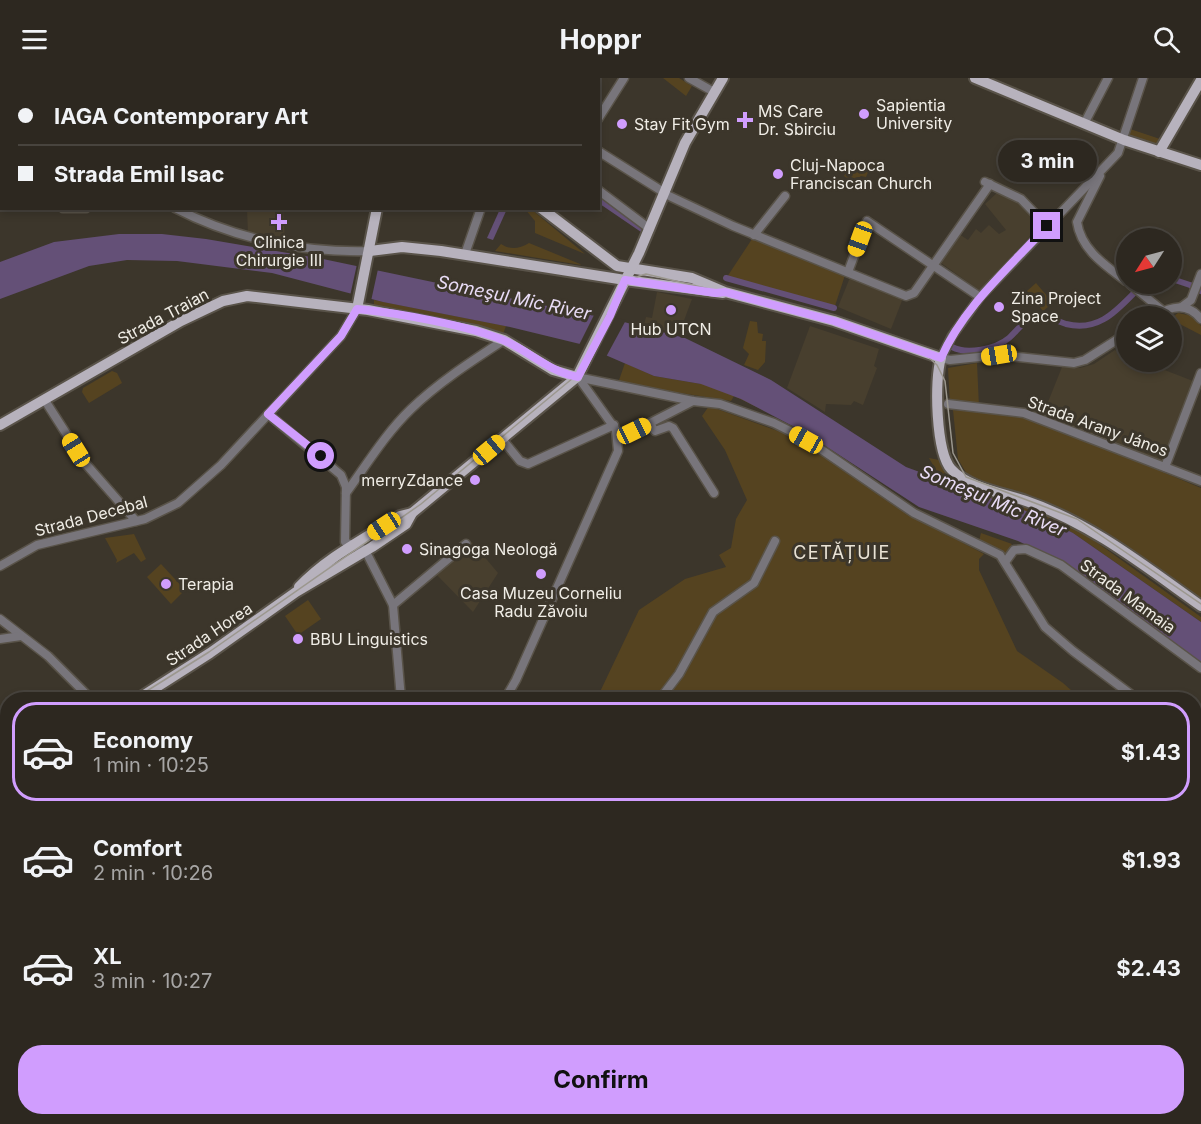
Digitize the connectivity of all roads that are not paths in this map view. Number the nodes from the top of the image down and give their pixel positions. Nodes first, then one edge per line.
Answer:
1 (624, 78) edge
2 (689, 78) edge
3 (723, 78) edge
4 (1108, 78) edge
5 (1143, 78) edge
6 (980, 79) edge
7 (1201, 80) edge
8 (714, 92) junction
9 (600, 116) edge
10 (1084, 124) junction
11 (1124, 140) junction
12 (600, 152) edge
13 (1159, 152) junction
14 (1106, 165) junction
15 (1201, 165) edge
16 (600, 192) edge
17 (665, 193) junction
18 (785, 196) dead end
19 (179, 210) edge
20 (377, 210) edge
21 (480, 210) edge
22 (544, 210) edge
23 (1047, 226) junction
24 (650, 229) junction
25 (754, 235) junction
26 (370, 251) junction
27 (465, 254) junction
28 (934, 265) junction
29 (632, 268) junction
30 (848, 272) junction
31 (1116, 272) edge
32 (1201, 274) edge
33 (625, 280) junction
34 (725, 292) junction
35 (1142, 294) edge
36 (980, 297) junction
37 (359, 304) junction
38 (1156, 306) edge
39 (1183, 306) joint
40 (1201, 319) edge
41 (504, 340) junction
42 (1116, 340) edge
43 (941, 358) junction
44 (1201, 373) edge
45 (578, 377) junction
46 (605, 384) junction
47 (44, 399) junction
48 (595, 400) junction
49 (693, 401) junction
50 (948, 404) dead end
51 (268, 414) junction
52 (2, 421) edge
53 (650, 424) junction
54 (614, 425) junction
55 (502, 439) junction
56 (619, 439) junction
57 (1165, 467) junction
58 (1201, 481) edge
59 (346, 493) junction
60 (714, 493) dead end
61 (412, 513) junction
62 (136, 521) junction
63 (775, 541) dead end
64 (355, 544) junction
65 (466, 544) dead end
66 (366, 552) junction
67 (1006, 561) junction
68 (0, 566) edge
69 (296, 592) junction
70 (393, 605) junction
71 (1201, 606) edge
72 (0, 619) edge
73 (21, 636) junction
74 (0, 639) edge
75 (1201, 668) edge
76 (84, 692) edge
77 (149, 692) edge
78 (400, 692) edge
79 (509, 692) edge
80 (665, 692) edge
81 (1128, 692) edge

1 - 9 street
2 - 8 street
3 - 8 main road, Strada Horea
4 - 10 street
5 - 11 street
6 - 10 main road
7 - 13 main road
8 - 17 main road, Strada Horea
10 - 11 main road
11 - 13 main road
11 - 14 street
12 - 17 street
13 - 15 main road
14 - 23 street
14 - 31 street
16 - 24 street
17 - 24 main road, Strada Horea
17 - 25 street
18 - 25 street
19 - 26 street
20 - 26 main road
21 - 27 street
22 - 29 main road
23 - 28 street
23 - 36 street
24 - 29 main road, Strada Horea
25 - 30 street
26 - 27 main road
26 - 37 main road
27 - 33 main road
28 - 30 street
28 - 30 street
28 - 36 street
29 - 33 main road, Strada Horea
29 - 34 main road
32 - 39 street
33 - 34 main road
33 - 45 main road, Strada Horea
34 - 43 main road
35 - 38 street
36 - 43 street
37 - 41 main road, Strada Traian
37 - 47 main road, Strada Traian
37 - 51 street, Strada Decebal
39 - 40 street
41 - 45 main road, Strada Traian
41 - 59 street
42 - 43 street
43 - 71 main road
44 - 57 street
45 - 46 street
45 - 48 street
45 - 55 main road, Strada Horea
46 - 48 street
46 - 49 street
47 - 52 main road, Strada Traian
47 - 62 street
48 - 54 street
49 - 53 street
49 - 67 street
50 - 57 street, Strada Arany János
51 - 59 street
51 - 62 street, Strada Decebal
53 - 56 street
53 - 60 street
54 - 55 street
54 - 56 street
55 - 61 main road, Strada Horea
56 - 79 street
57 - 58 street, Strada Arany János
59 - 64 street
61 - 64 main road, Strada Horea
61 - 66 main road, Strada Horea
62 - 68 street, Strada Decebal
63 - 80 street
64 - 66 street
64 - 69 main road, Strada Horea
65 - 70 street
66 - 69 main road, Strada Horea
66 - 70 street
67 - 75 street, Strada Mamaia
67 - 81 street
69 - 77 main road, Strada Horea
70 - 78 street
72 - 73 street
73 - 74 street
73 - 76 street

